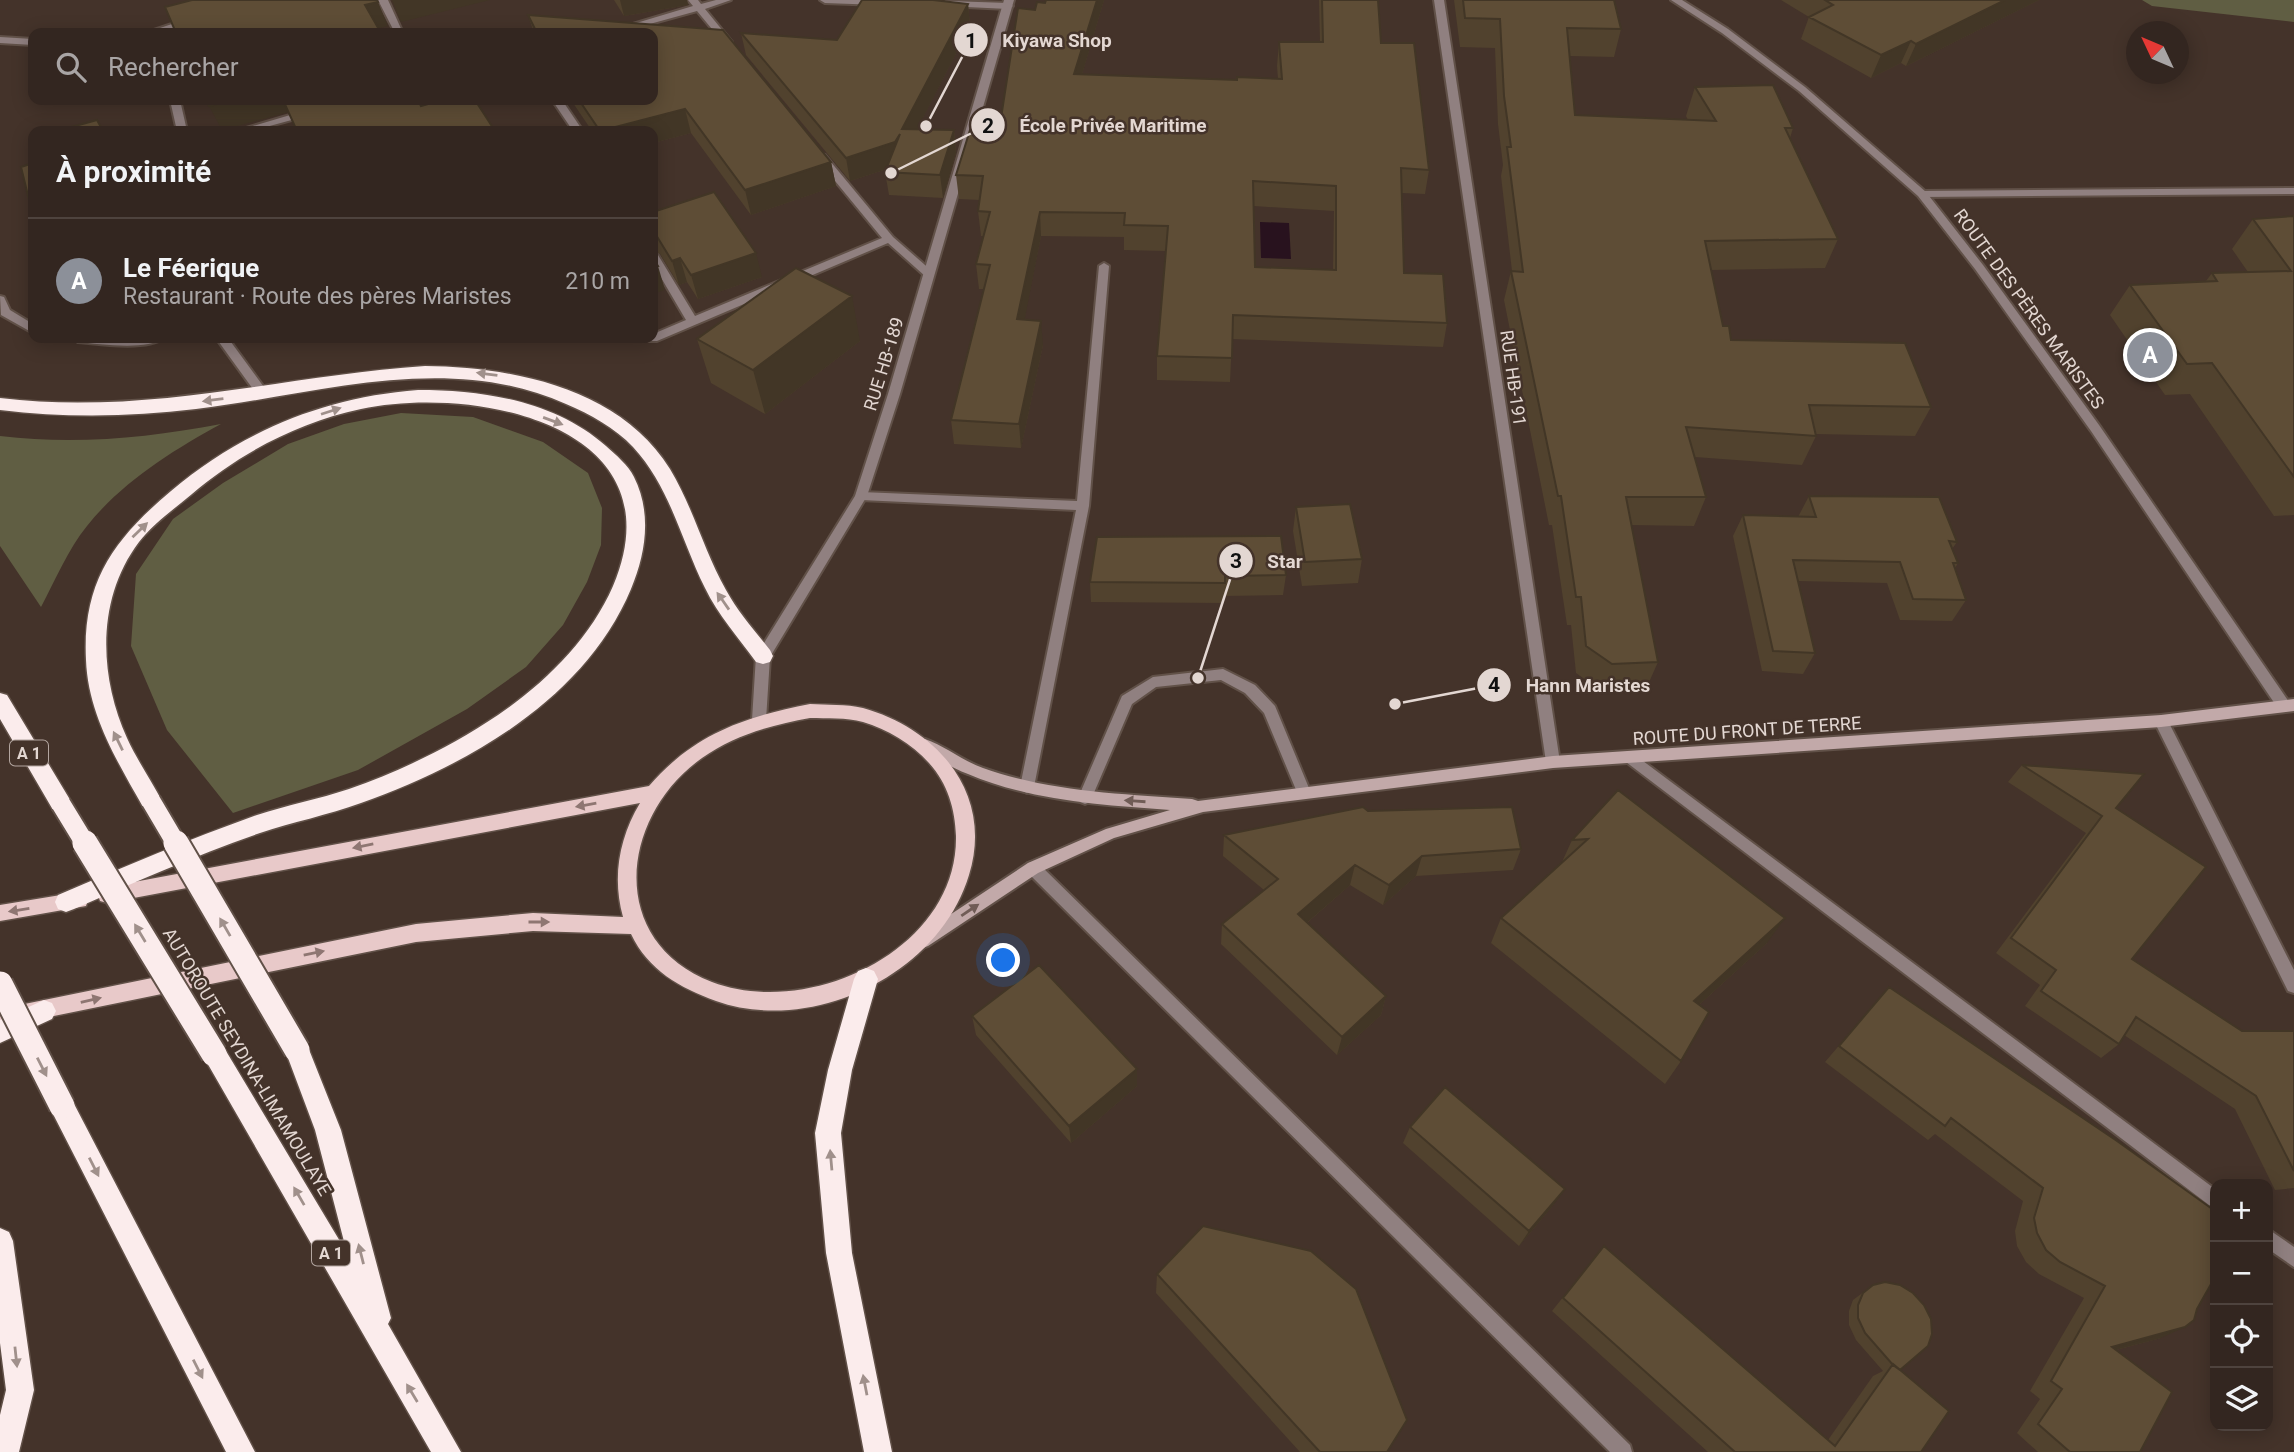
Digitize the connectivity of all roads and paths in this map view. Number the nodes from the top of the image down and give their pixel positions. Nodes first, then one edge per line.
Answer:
1 (383, 0) edge
2 (726, 0) edge
3 (825, 0) edge
4 (1440, 0) edge
5 (1676, 0) edge
6 (890, 2) edge
7 (1009, 3) edge
8 (696, 4) edge
9 (943, 4) edge
10 (207, 17) edge
11 (172, 28) edge
12 (397, 28) edge
13 (623, 28) edge
14 (0, 40) edge
15 (28, 42) edge
16 (734, 50) edge
17 (176, 105) edge
18 (560, 105) edge
19 (316, 110) edge
20 (181, 126) edge
21 (259, 126) edge
22 (575, 126) edge
23 (811, 145) edge
24 (2294, 191) edge
25 (1922, 194) junction
26 (889, 239) junction
27 (658, 263) edge
28 (1104, 266) dead end
29 (929, 274) junction
30 (0, 300) edge
31 (692, 321) junction
32 (28, 327) edge
33 (658, 336) edge
34 (226, 343) edge
35 (262, 393) junction
36 (0, 404) edge
37 (861, 496) junction
38 (1083, 506) junction
39 (763, 656) junction
40 (0, 701) edge
41 (2289, 705) edge
42 (759, 720) junction
43 (2161, 722) junction
44 (922, 743) junction
45 (1631, 758) junction
46 (1553, 762) junction
47 (1027, 787) junction
48 (654, 793) junction
49 (1304, 793) junction
50 (1085, 798) junction
51 (1203, 806) junction
52 (1033, 868) junction
53 (66, 902) junction
54 (0, 913) edge
55 (634, 926) junction
56 (913, 948) junction
57 (866, 979) junction
58 (0, 984) edge
59 (2294, 986) edge
60 (44, 1011) junction
61 (0, 1018) edge
62 (0, 1032) edge
63 (2210, 1195) edge
64 (0, 1241) edge
65 (2273, 1242) edge
66 (2294, 1258) edge
67 (383, 1344) junction
68 (5, 1452) edge
69 (241, 1452) edge
70 (447, 1452) edge
71 (878, 1452) edge
72 (1623, 1452) edge

1 - 12 street
2 - 8 street
3 - 6 street
4 - 46 street, RUE HB-191
5 - 25 street, ROUTE DES PÈRES MARISTES
7 - 9 street
7 - 29 street, RUE HB-189
8 - 13 street
8 - 16 street
10 - 11 street
14 - 15 street
17 - 20 street
18 - 22 street
19 - 21 street
23 - 26 street
24 - 25 street
25 - 41 street, ROUTE DES PÈRES MARISTES
26 - 29 street
26 - 31 street
27 - 31 street
28 - 38 street
29 - 37 street, RUE HB-189
30 - 32 street
31 - 33 street
34 - 35 street
35 -> 36 highway
39 -> 35 highway
37 - 38 street
37 - 39 street, RUE HB-189
38 - 47 street
39 - 42 street, RUE HB-189
67 -> 40 highway, AUTOROUTE SEYDINA-LIMAMOULAYE / A 1, bridge
41 - 43 main road, ROUTE DU FRONT DE TERRE
42 - 44 main road
42 - 48 main road
43 - 45 main road, ROUTE DU FRONT DE TERRE
43 - 59 street
44 - 47 main road
44 - 56 main road
45 - 46 main road, ROUTE DU FRONT DE TERRE
45 - 63 street
46 - 49 main road, ROUTE DU FRONT DE TERRE
47 - 50 main road
48 -> 53 main road
48 - 55 main road
49 - 50 street
49 - 51 main road, ROUTE DU FRONT DE TERRE
51 -> 50 main road
51 - 52 main road
56 -> 52 main road
52 - 72 street
53 -> 54 main road
67 -> 53 highway, bridge
55 - 57 main road
60 -> 55 main road
56 - 57 main road
71 -> 57 highway
58 -> 69 highway, bridge
60 - 61 main road
60 - 62 highway
64 -> 68 highway
65 - 66 street
70 -> 67 highway, AUTOROUTE SEYDINA-LIMAMOULAYE / A 1

